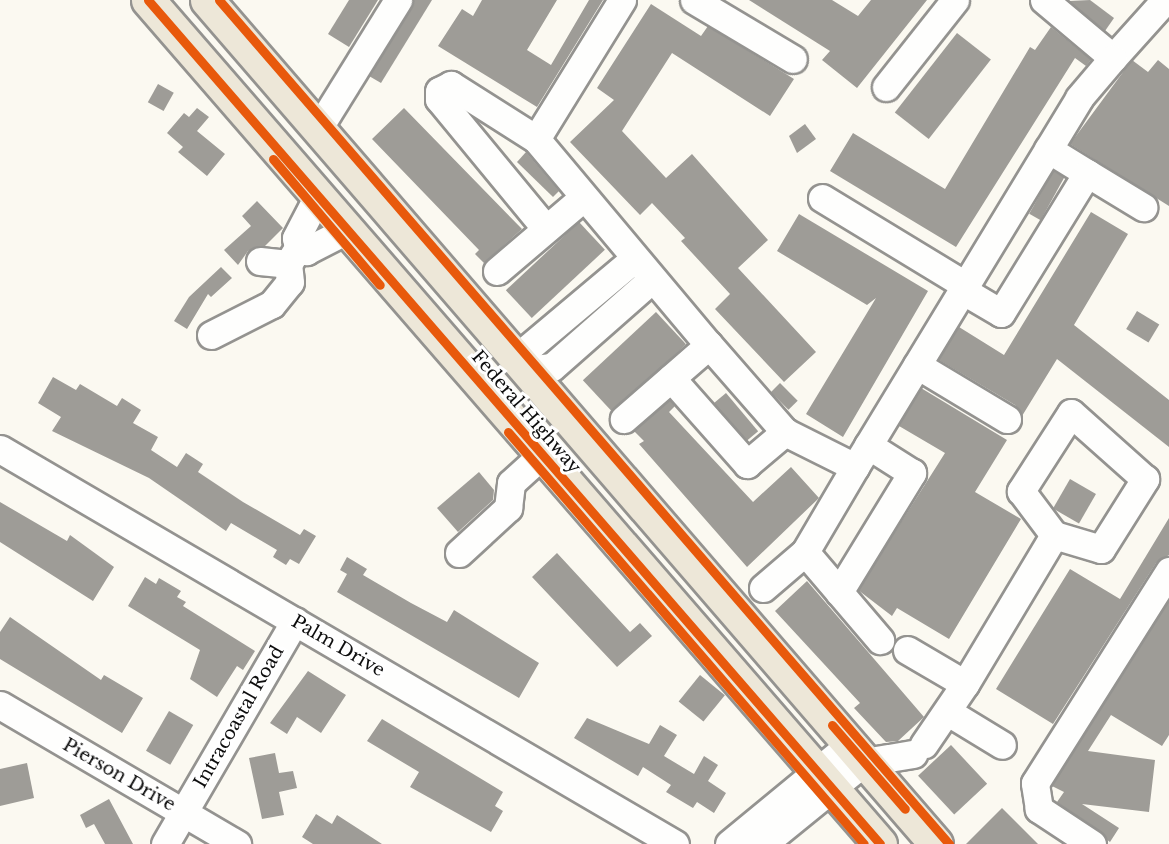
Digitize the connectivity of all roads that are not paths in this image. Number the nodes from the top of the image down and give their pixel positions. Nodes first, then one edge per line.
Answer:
1 (207, 0) edge
2 (398, 0) edge
3 (622, 0) edge
4 (694, 0) edge
5 (955, 0) edge
6 (1044, 0) edge
7 (1165, 0) edge
8 (152, 5) edge
9 (1113, 58) junction
10 (793, 59) dead end
11 (886, 87) dead end
12 (322, 133) junction
13 (536, 139) junction
14 (1048, 149) junction
15 (295, 170) junction
16 (1087, 173) junction
17 (318, 196) junction
18 (584, 197) junction
19 (822, 198) dead end
20 (1143, 207) dead end
21 (546, 229) junction
22 (347, 230) junction
23 (293, 256) junction
24 (635, 258) junction
25 (260, 261) dead end
26 (497, 271) dead end
27 (652, 279) junction
28 (964, 288) junction
29 (211, 335) dead end
30 (709, 345) junction
31 (521, 364) junction
32 (917, 365) junction
33 (671, 378) junction
34 (624, 419) dead end
35 (1007, 419) dead end
36 (785, 432) junction
37 (0, 449) edge
38 (542, 455) junction
39 (861, 456) junction
40 (1054, 535) junction
41 (805, 552) junction
42 (459, 553) dead end
43 (1169, 571) edge
44 (763, 588) dead end
45 (839, 592) junction
46 (295, 621) junction
47 (880, 640) dead end
48 (908, 650) dead end
49 (965, 684) junction
50 (0, 705) edge
51 (948, 712) junction
52 (1002, 745) dead end
53 (918, 749) junction
54 (857, 753) junction
55 (824, 779) junction
56 (893, 795) junction
57 (183, 812) junction
58 (165, 844) edge
59 (237, 844) edge
60 (675, 844) edge
61 (729, 844) edge
62 (763, 844) edge
63 (880, 844) edge
64 (936, 844) edge
65 (1092, 844) edge

1 - 12 main road, Federal Highway
2 - 12 street
3 - 13 street
4 - 10 street
5 - 11 street
6 - 9 street
7 - 9 street
8 - 12 main road
8 - 15 main road, Federal Highway
9 - 14 street
12 - 31 main road, Federal Highway
13 - 18 street
13 - 21 street
14 - 16 street
14 - 28 street
15 - 17 main road, Federal Highway
15 - 31 main road
16 - 20 street
16 - 28 street
17 - 22 main road, Federal Highway
17 - 23 street
18 - 21 street
18 - 24 street
19 - 28 street
21 - 26 street
22 - 23 street
22 - 38 main road, Federal Highway
23 - 25 street
23 - 29 street
24 - 27 street
24 - 31 street
27 - 30 street
27 - 31 street
28 - 32 street
30 - 33 street
30 - 36 street
31 - 54 main road, Federal Highway
32 - 35 street
32 - 39 street
33 - 34 street
33 - 36 street
36 - 39 street
37 - 46 street, Palm Drive
38 - 42 street
38 - 55 main road, Federal Highway
39 - 41 street
39 - 45 street
40 - 40 street
40 - 49 street
41 - 44 street
41 - 45 street
43 - 65 street
45 - 47 street
46 - 57 street, Intracoastal Road
46 - 60 street, Palm Drive
48 - 49 street
49 - 51 street
50 - 57 street, Pierson Drive
51 - 52 street
51 - 53 street
53 - 54 street
53 - 56 street
54 - 55 street
54 - 56 main road, Federal Highway
55 - 61 street
55 - 62 street
55 - 63 main road, Federal Highway
56 - 64 main road, Federal Highway
57 - 58 street, Intracoastal Road
57 - 59 street, Pierson Drive

